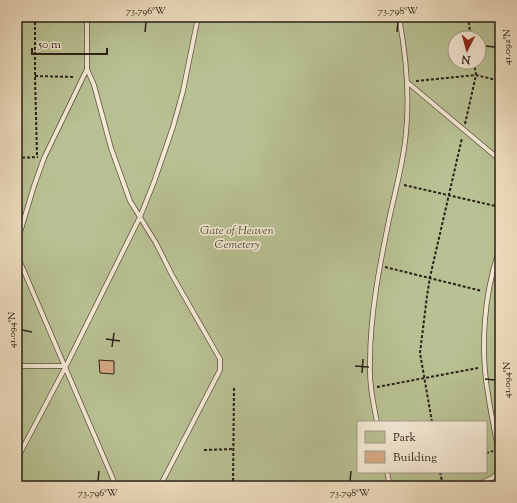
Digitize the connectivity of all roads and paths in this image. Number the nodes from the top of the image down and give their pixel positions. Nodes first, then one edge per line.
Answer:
1 (35, 17) edge
2 (87, 17) edge
3 (198, 17) edge
4 (399, 17) edge
5 (468, 17) edge
6 (470, 30) edge
7 (87, 69) junction
8 (475, 70) edge
9 (476, 75) junction
10 (35, 76) junction
11 (83, 77) junction
12 (500, 81) edge
13 (407, 82) junction
14 (464, 129) junction
15 (37, 157) junction
16 (17, 158) edge
17 (44, 158) junction
18 (500, 160) edge
19 (397, 183) junction
20 (449, 195) junction
21 (500, 207) edge
22 (140, 217) junction
23 (17, 239) edge
24 (500, 248) edge
25 (17, 255) edge
26 (380, 266) junction
27 (430, 277) junction
28 (489, 292) junction
29 (17, 366) edge
30 (66, 366) junction
31 (486, 366) junction
32 (424, 377) junction
33 (234, 386) dead end
34 (372, 388) junction
35 (377, 421) edge
36 (432, 421) edge
37 (233, 449) junction
38 (204, 450) dead end
39 (500, 458) edge
40 (17, 459) edge
41 (500, 469) edge
42 (387, 473) edge
43 (440, 473) edge
44 (116, 486) edge
45 (160, 486) edge
46 (232, 486) edge
47 (390, 486) edge
48 (443, 486) edge
49 (474, 486) edge

1 - 10 path
2 - 7 lane
3 - 22 lane
4 - 13 lane
5 - 6 path
7 - 11 lane
7 - 22 lane
8 - 9 path
9 - 12 path
9 - 13 path
9 - 14 path
10 - 11 path
10 - 15 path
11 - 17 lane
13 - 14 lane
13 - 19 lane
14 - 18 lane
14 - 20 path
15 - 16 path
15 - 17 path
17 - 23 lane
19 - 20 path
19 - 26 lane
20 - 21 path
20 - 27 path
22 - 30 lane
22 - 45 lane
24 - 28 lane
25 - 30 lane
26 - 27 path
26 - 34 lane
27 - 28 path
27 - 32 path
28 - 31 lane
29 - 30 lane
30 - 40 lane
30 - 44 lane
31 - 32 path
31 - 39 lane
32 - 34 path
32 - 36 path
33 - 37 path
34 - 35 lane
37 - 38 path
37 - 46 path
41 - 49 lane
42 - 47 lane
43 - 48 path

